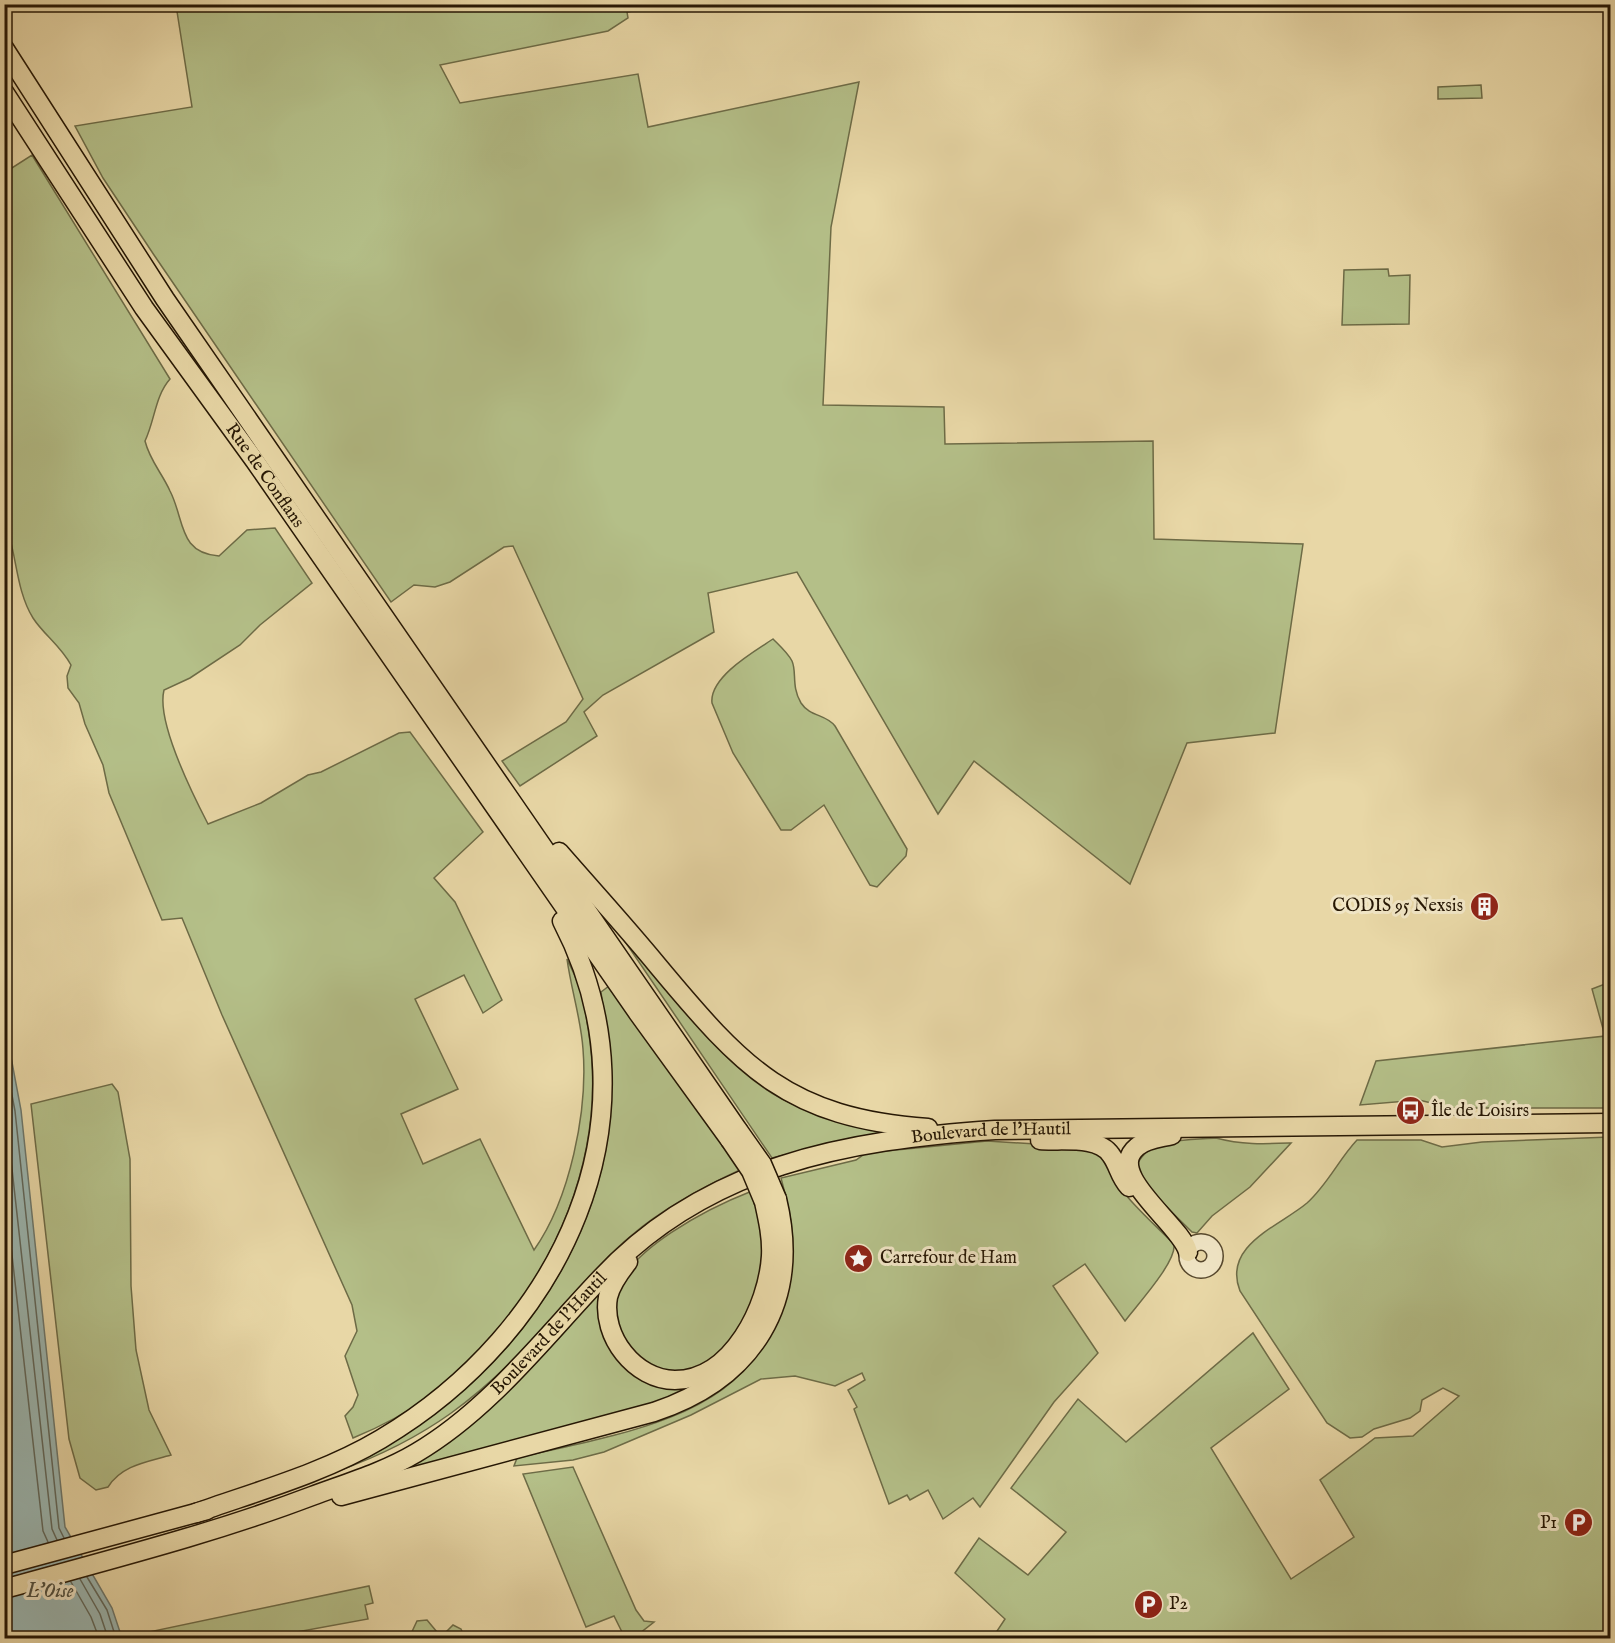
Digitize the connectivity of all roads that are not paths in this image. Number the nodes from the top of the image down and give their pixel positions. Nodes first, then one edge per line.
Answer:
1 (4, 48) edge
2 (4, 92) edge
3 (507, 795) junction
4 (528, 856) junction
5 (1611, 1123) edge
6 (1195, 1128) junction
7 (1004, 1130) junction
8 (983, 1131) junction
9 (734, 1135) junction
10 (771, 1201) junction
11 (1156, 1210) junction
12 (663, 1222) junction
13 (1192, 1248) dead end
14 (466, 1415) junction
15 (196, 1513) junction
16 (232, 1526) junction
17 (4, 1565) edge
18 (4, 1589) edge

1 - 3 main road, Rue de Conflans
2 - 4 main road, Rue de Conflans
3 - 8 main road
3 - 9 main road
4 - 9 main road
4 - 15 main road
5 - 6 main road, Boulevard de l'Hautil
6 - 7 main road, Boulevard de l'Hautil
6 - 11 main road
7 - 8 main road, Boulevard de l'Hautil
7 - 11 main road
8 - 12 main road, Boulevard de l'Hautil
9 - 10 main road, bridge
10 - 12 main road
10 - 16 main road
11 - 13 main road
12 - 14 main road, Boulevard de l'Hautil
14 - 15 main road, Boulevard de l'Hautil
14 - 16 main road, Boulevard de l'Hautil
15 - 17 main road, Boulevard de l'Hautil
16 - 18 main road, Boulevard de l'Hautil

